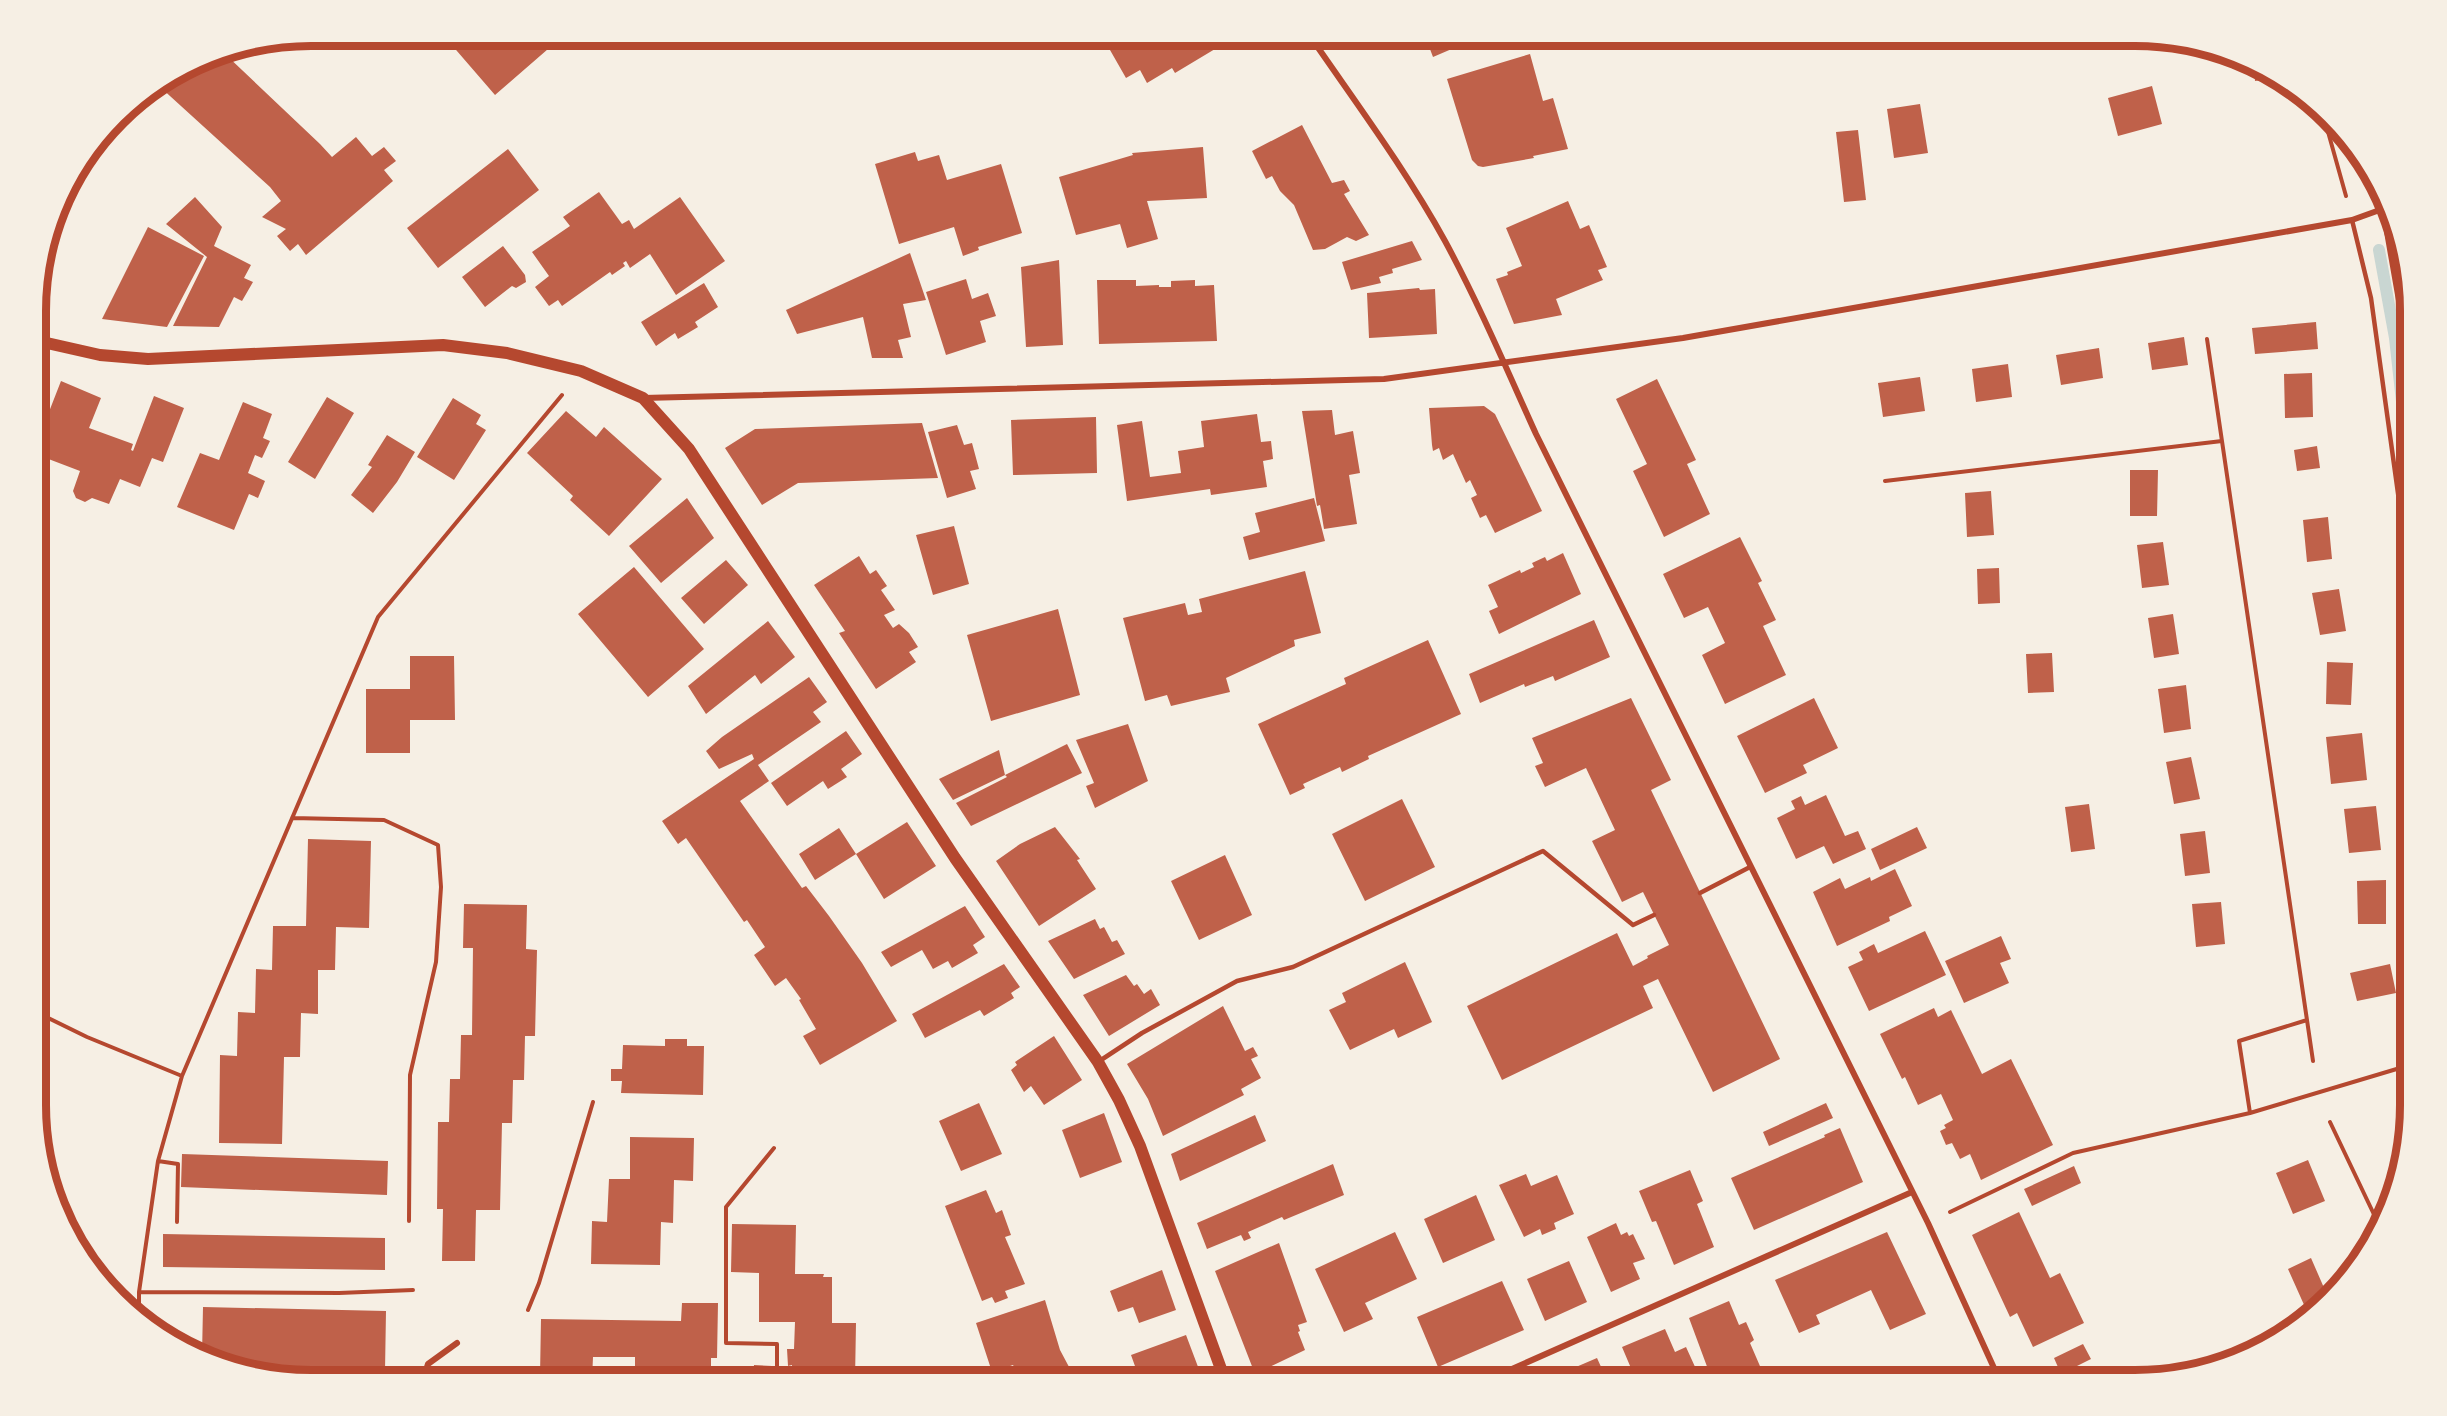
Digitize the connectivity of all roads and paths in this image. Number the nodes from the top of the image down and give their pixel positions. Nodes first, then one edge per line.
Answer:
1 (1317, 46) edge
2 (2327, 128) edge
3 (2380, 210) edge
4 (2352, 220) junction
5 (2207, 339) dead end
6 (46, 343) edge
7 (1503, 363) junction
8 (581, 371) junction
9 (642, 398) junction
10 (2222, 441) junction
11 (1885, 481) dead end
12 (2400, 508) edge
13 (292, 818) junction
14 (1750, 867) junction
15 (1700, 893) dead end
16 (1654, 915) dead end
17 (46, 1017) edge
18 (2307, 1020) junction
19 (2313, 1061) dead end
20 (1098, 1062) junction
21 (2400, 1068) edge
22 (182, 1076) junction
23 (594, 1102) dead end
24 (2250, 1113) junction
25 (2330, 1122) dead end
26 (774, 1148) dead end
27 (158, 1161) junction
28 (1912, 1192) junction
29 (2375, 1217) edge
30 (409, 1221) dead end
31 (177, 1222) dead end
32 (1928, 1223) junction
33 (412, 1290) dead end
34 (139, 1292) junction
35 (139, 1306) edge
36 (528, 1310) dead end
37 (457, 1343) dead end
38 (426, 1370) edge
39 (777, 1370) edge
40 (1221, 1370) edge
41 (1510, 1370) edge
42 (1994, 1370) edge

1 - 7 street
2 - 4 path
3 - 4 street
4 - 7 street
4 - 12 lane
5 - 10 path
6 - 8 main road
7 - 9 street
7 - 14 street
8 - 9 main road
8 - 13 path
9 - 20 main road
10 - 11 path
10 - 18 path
13 - 22 path
13 - 30 path
14 - 15 lane
14 - 28 street
16 - 20 lane
17 - 22 path
18 - 19 path
18 - 24 path
20 - 40 main road
21 - 24 path
22 - 27 path
23 - 36 path
24 - 32 path
25 - 29 path
26 - 39 path
27 - 31 path
27 - 34 path
28 - 32 street
28 - 41 street
32 - 42 street
33 - 34 path
34 - 35 path
37 - 38 street

